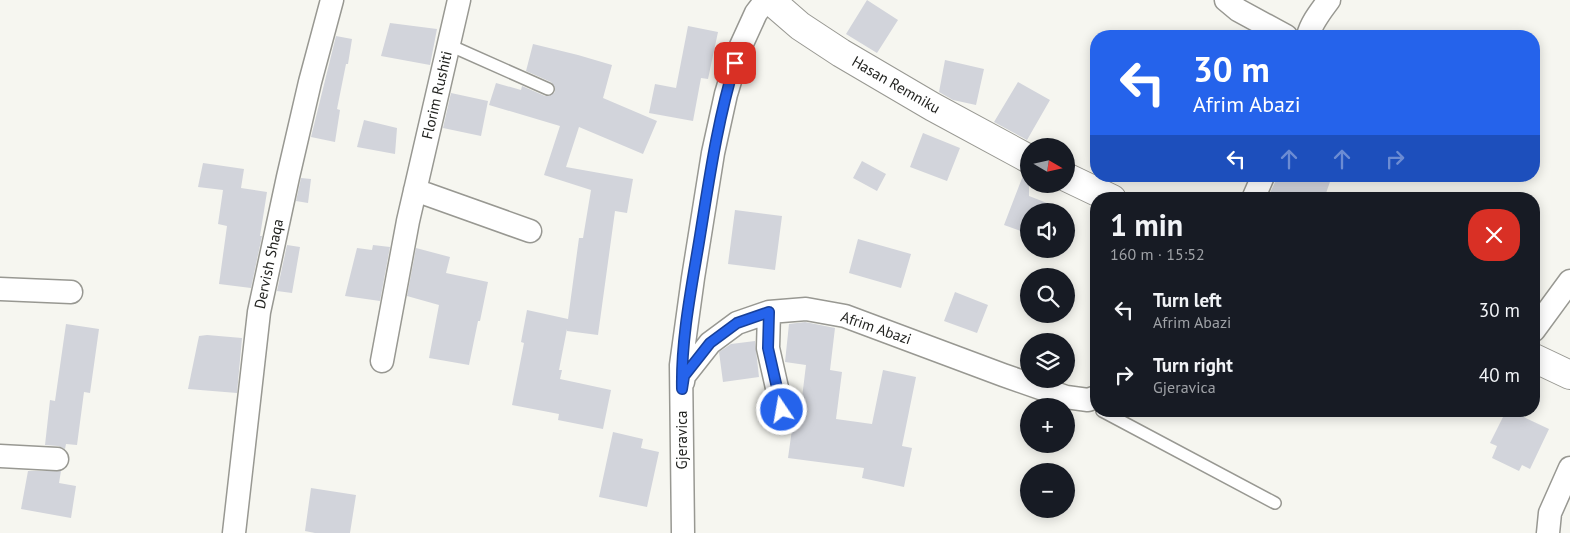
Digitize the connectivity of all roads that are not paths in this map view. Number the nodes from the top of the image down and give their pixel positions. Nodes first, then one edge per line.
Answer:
1 (332, 0) edge
2 (459, 0) edge
3 (766, 0) edge
4 (770, 0) edge
5 (1226, 0) edge
6 (1329, 0) edge
7 (1275, 30) edge
8 (1310, 30) edge
9 (449, 45) junction
10 (548, 89) dead end
11 (1020, 153) edge
12 (1075, 181) edge
13 (415, 190) junction
14 (1097, 192) edge
15 (530, 231) dead end
16 (1570, 281) edge
17 (0, 289) edge
18 (71, 292) dead end
19 (769, 312) junction
20 (1540, 322) edge
21 (382, 361) dead end
22 (1540, 361) edge
23 (1570, 375) edge
24 (682, 389) junction
25 (1090, 401) edge
26 (782, 410) dead end
27 (1113, 417) edge
28 (0, 456) edge
29 (57, 459) dead end
30 (1570, 468) edge
31 (1275, 504) dead end
32 (234, 533) edge
33 (683, 533) edge
34 (1548, 533) edge

1 - 32 street, Dervish Shaqa
2 - 9 street, Florim Rushiti
3 - 24 street, Gjeravica
4 - 11 street, Hasan Remniku
5 - 7 street
6 - 8 street
9 - 10 lane
9 - 13 street, Florim Rushiti
12 - 14 street
13 - 15 street
13 - 21 street, Florim Rushiti
16 - 20 street
17 - 18 street
19 - 24 street, Afrim Abazi
19 - 25 street, Afrim Abazi
19 - 26 street
22 - 23 street
24 - 33 street, Gjeravica
27 - 31 lane
28 - 29 street
30 - 34 street

